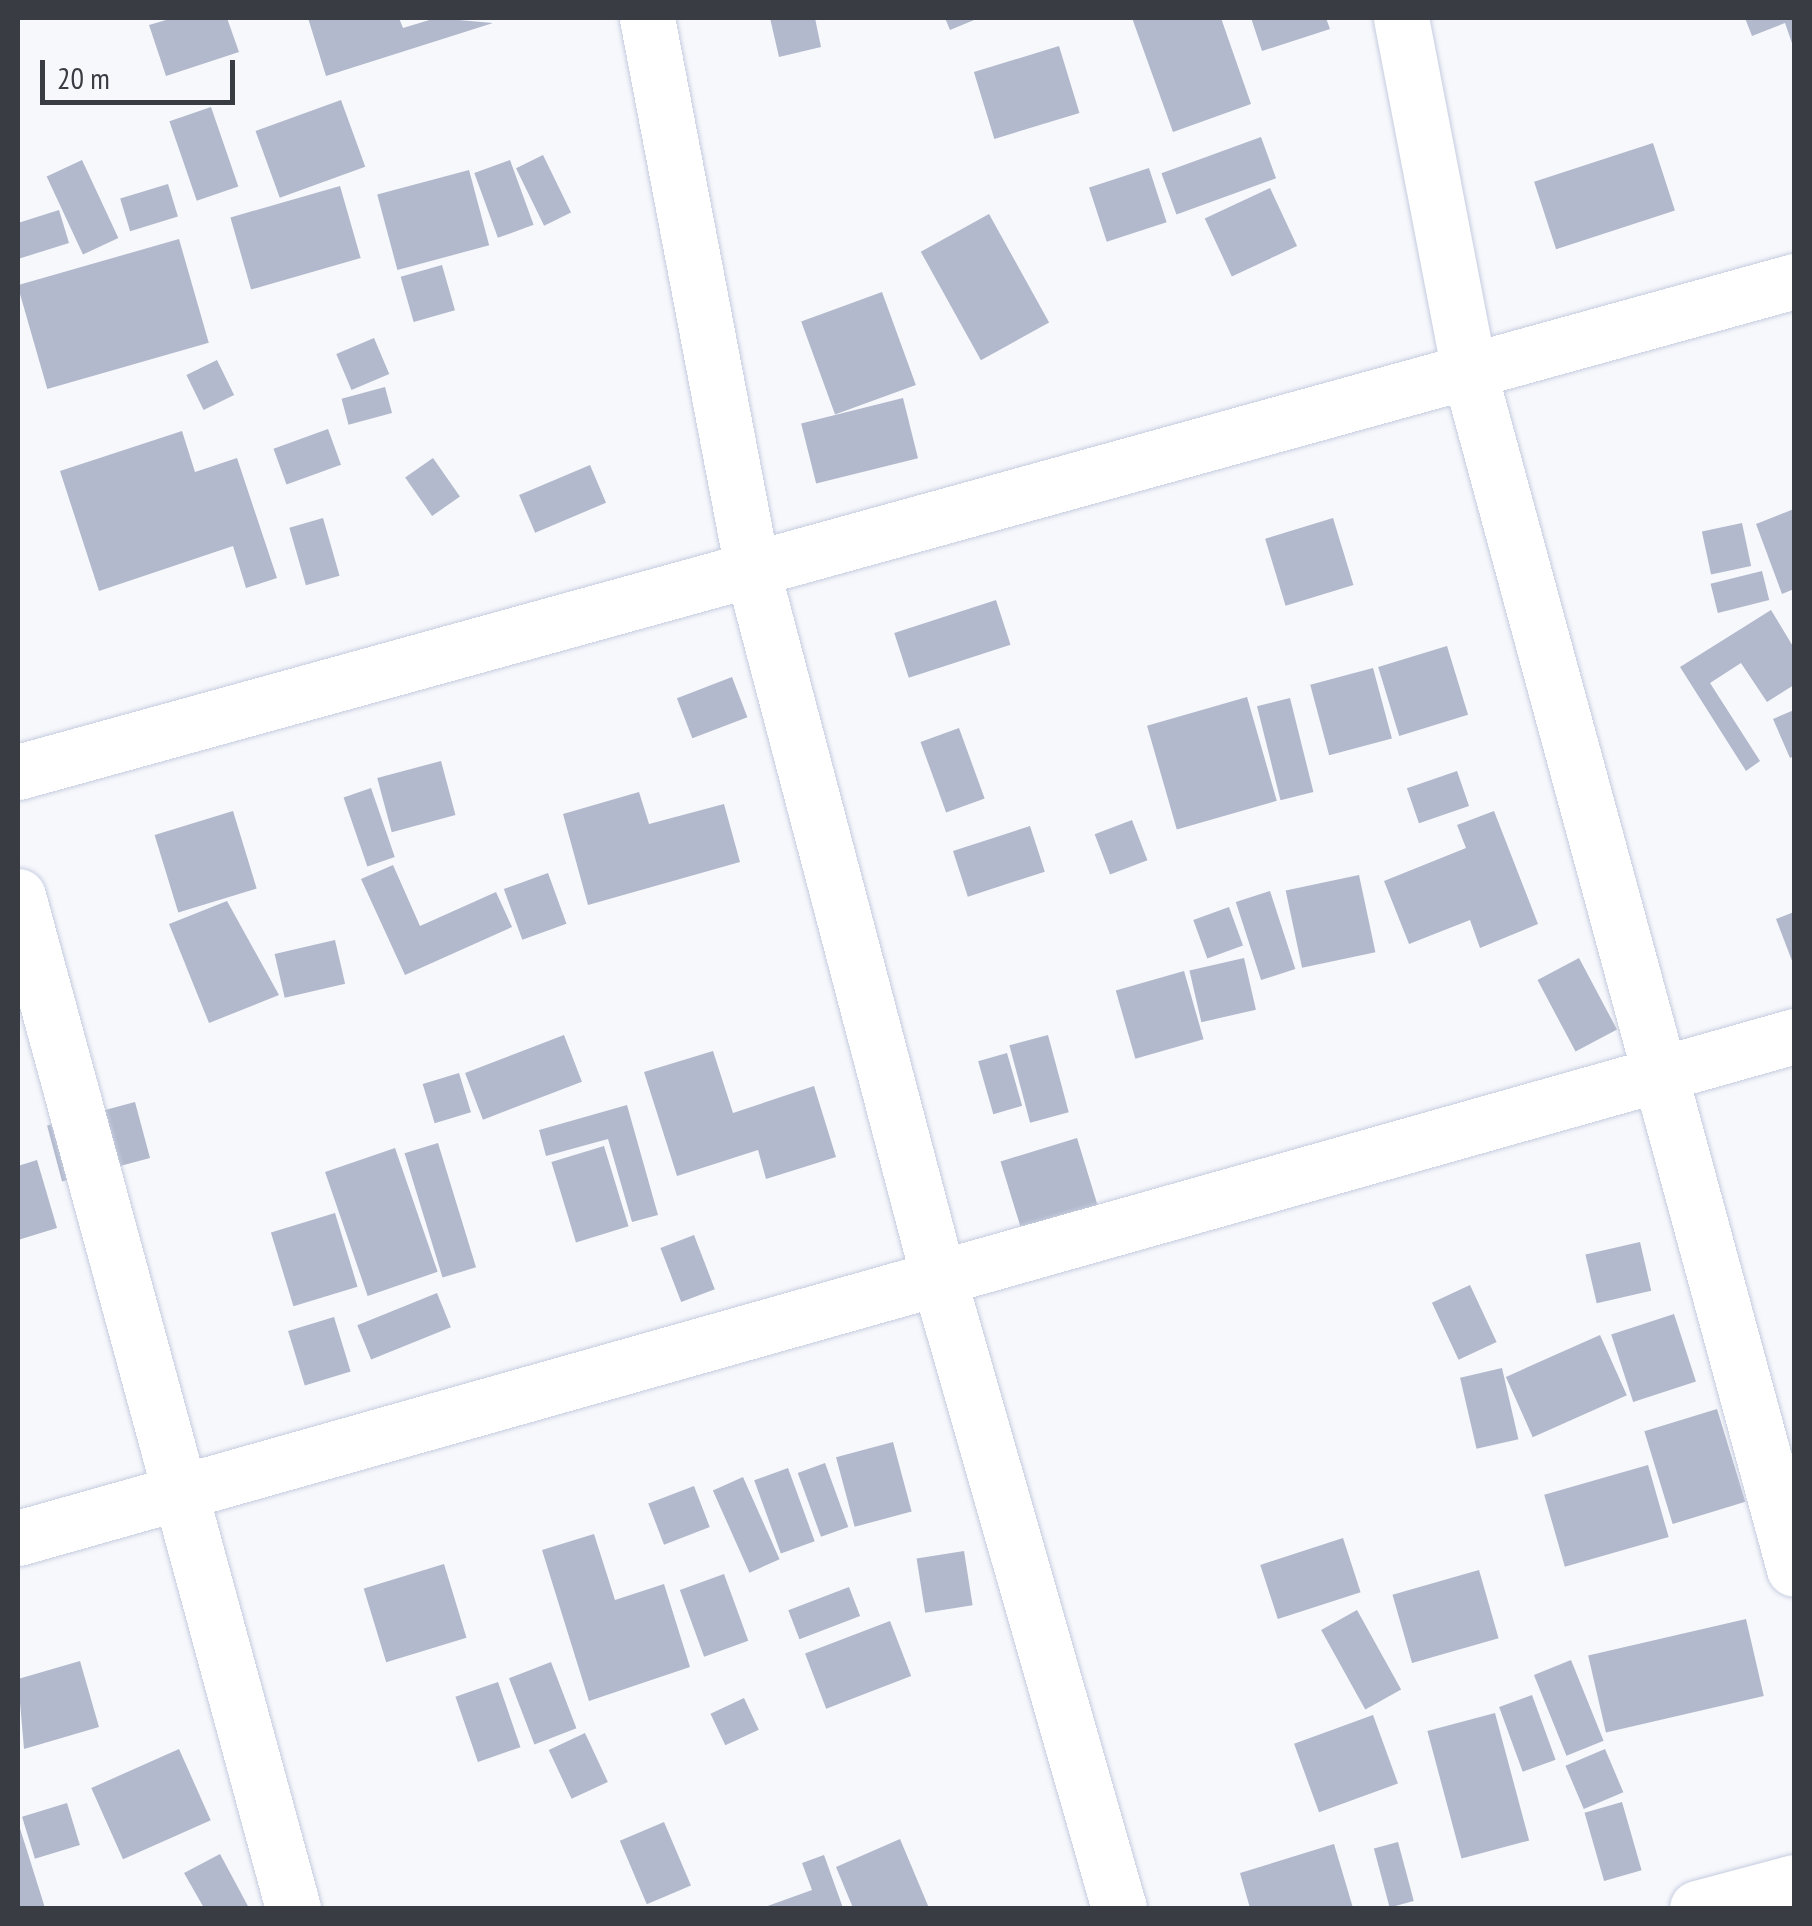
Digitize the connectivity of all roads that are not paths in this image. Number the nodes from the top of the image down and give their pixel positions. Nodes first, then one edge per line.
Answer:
1 (647, 18) edge
2 (1401, 18) edge
3 (1794, 282) edge
4 (1469, 371) junction
5 (752, 569) junction
6 (18, 772) edge
7 (18, 896) edge
8 (1794, 1036) edge
9 (1654, 1076) junction
10 (938, 1276) junction
11 (174, 1490) junction
12 (18, 1538) edge
13 (1794, 1569) edge
14 (1794, 1882) edge
15 (294, 1908) edge
16 (1118, 1908) edge
17 (1697, 1908) edge

1 - 5 street
2 - 4 street
3 - 4 street
4 - 5 street
4 - 9 street
5 - 6 street
5 - 10 street
7 - 11 street
8 - 9 street
9 - 10 street
9 - 13 street
10 - 11 street
10 - 16 street
11 - 12 street
11 - 15 street
14 - 17 street

